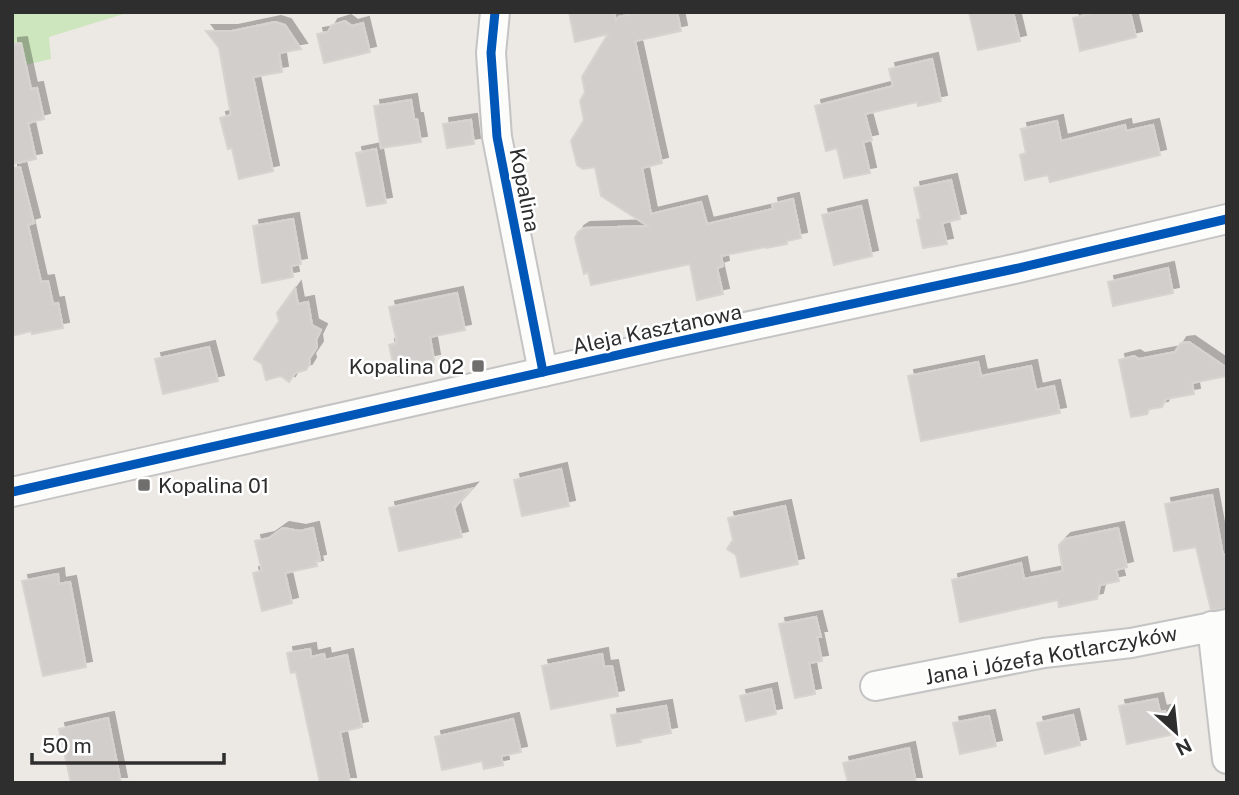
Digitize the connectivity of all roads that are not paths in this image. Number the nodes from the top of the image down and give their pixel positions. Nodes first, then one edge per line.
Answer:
1 (495, 12) edge
2 (1227, 219) edge
3 (543, 372) junction
4 (12, 492) edge
5 (1219, 625) edge
6 (875, 686) dead end
7 (1227, 759) edge

1 - 3 street, Kopalina
2 - 3 street, Aleja Kasztanowa
3 - 4 street, Aleja Kasztanowa
5 - 6 street, Jana i Józefa Kotlarczyków
5 - 7 street

